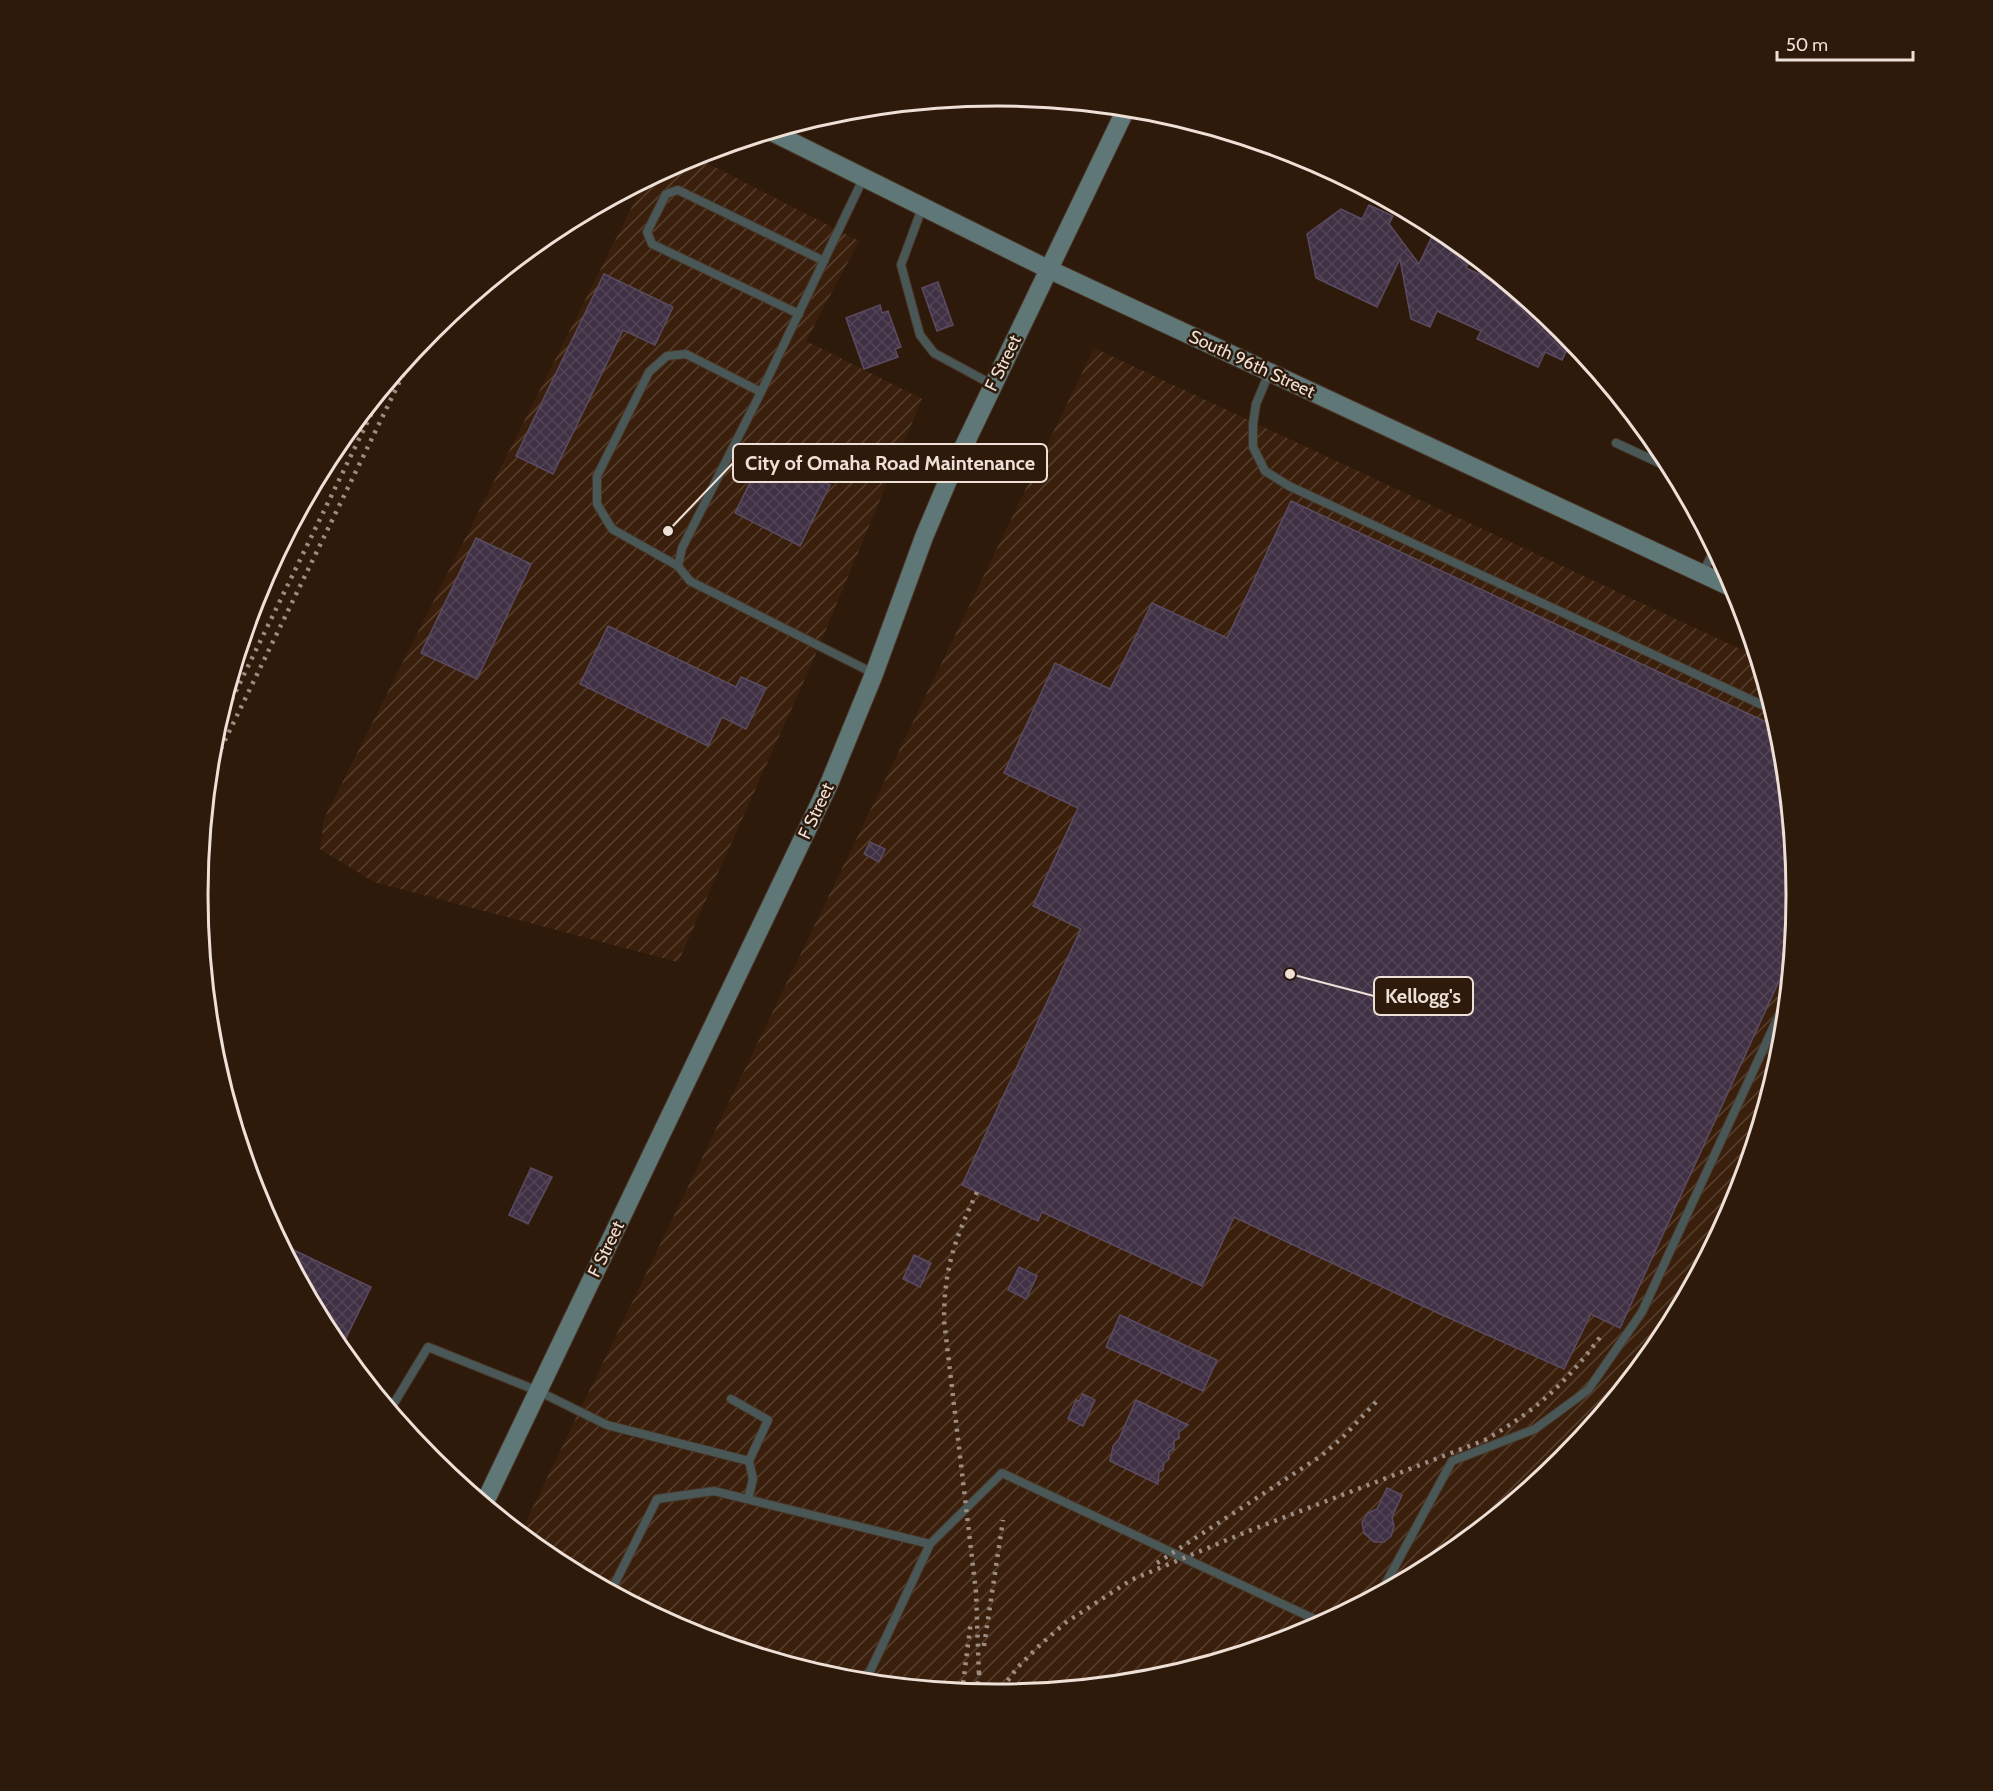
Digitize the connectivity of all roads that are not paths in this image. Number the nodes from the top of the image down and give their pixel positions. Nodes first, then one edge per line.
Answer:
1 (1122, 117) edge
2 (781, 136) edge
3 (863, 178) junction
4 (922, 207) junction
5 (824, 261) junction
6 (1048, 269) junction
7 (799, 314) junction
8 (1269, 373) junction
9 (993, 385) junction
10 (761, 392) junction
11 (1616, 443) dead end
12 (1656, 461) edge
13 (1709, 559) edge
14 (678, 566) junction
15 (1702, 574) junction
16 (1720, 582) edge
17 (874, 674) junction
18 (1762, 705) edge
19 (1774, 1026) edge
20 (538, 1391) junction
21 (731, 1399) dead end
22 (394, 1404) edge
23 (749, 1461) junction
24 (487, 1498) edge
25 (748, 1499) junction
26 (930, 1544) junction
27 (1387, 1581) edge
28 (614, 1585) edge
29 (1312, 1618) edge
30 (869, 1674) edge

1 - 6 street, F Street
2 - 3 street, South 96th Street
3 - 4 street, South 96th Street
3 - 5 lane
4 - 6 street, South 96th Street
4 - 9 lane
5 - 7 lane
5 - 7 lane
6 - 8 street, South 96th Street
6 - 9 street, F Street
7 - 10 lane
8 - 15 street, South 96th Street
8 - 18 lane
9 - 17 street, F Street
10 - 14 lane
10 - 14 lane
11 - 12 lane
13 - 15 lane
14 - 17 lane
15 - 16 street, South 96th Street
17 - 20 street, F Street
19 - 27 lane
20 - 22 lane
20 - 23 lane
20 - 24 street, F Street
21 - 23 lane
23 - 25 lane
25 - 26 lane
25 - 28 lane
26 - 29 lane
26 - 30 lane

